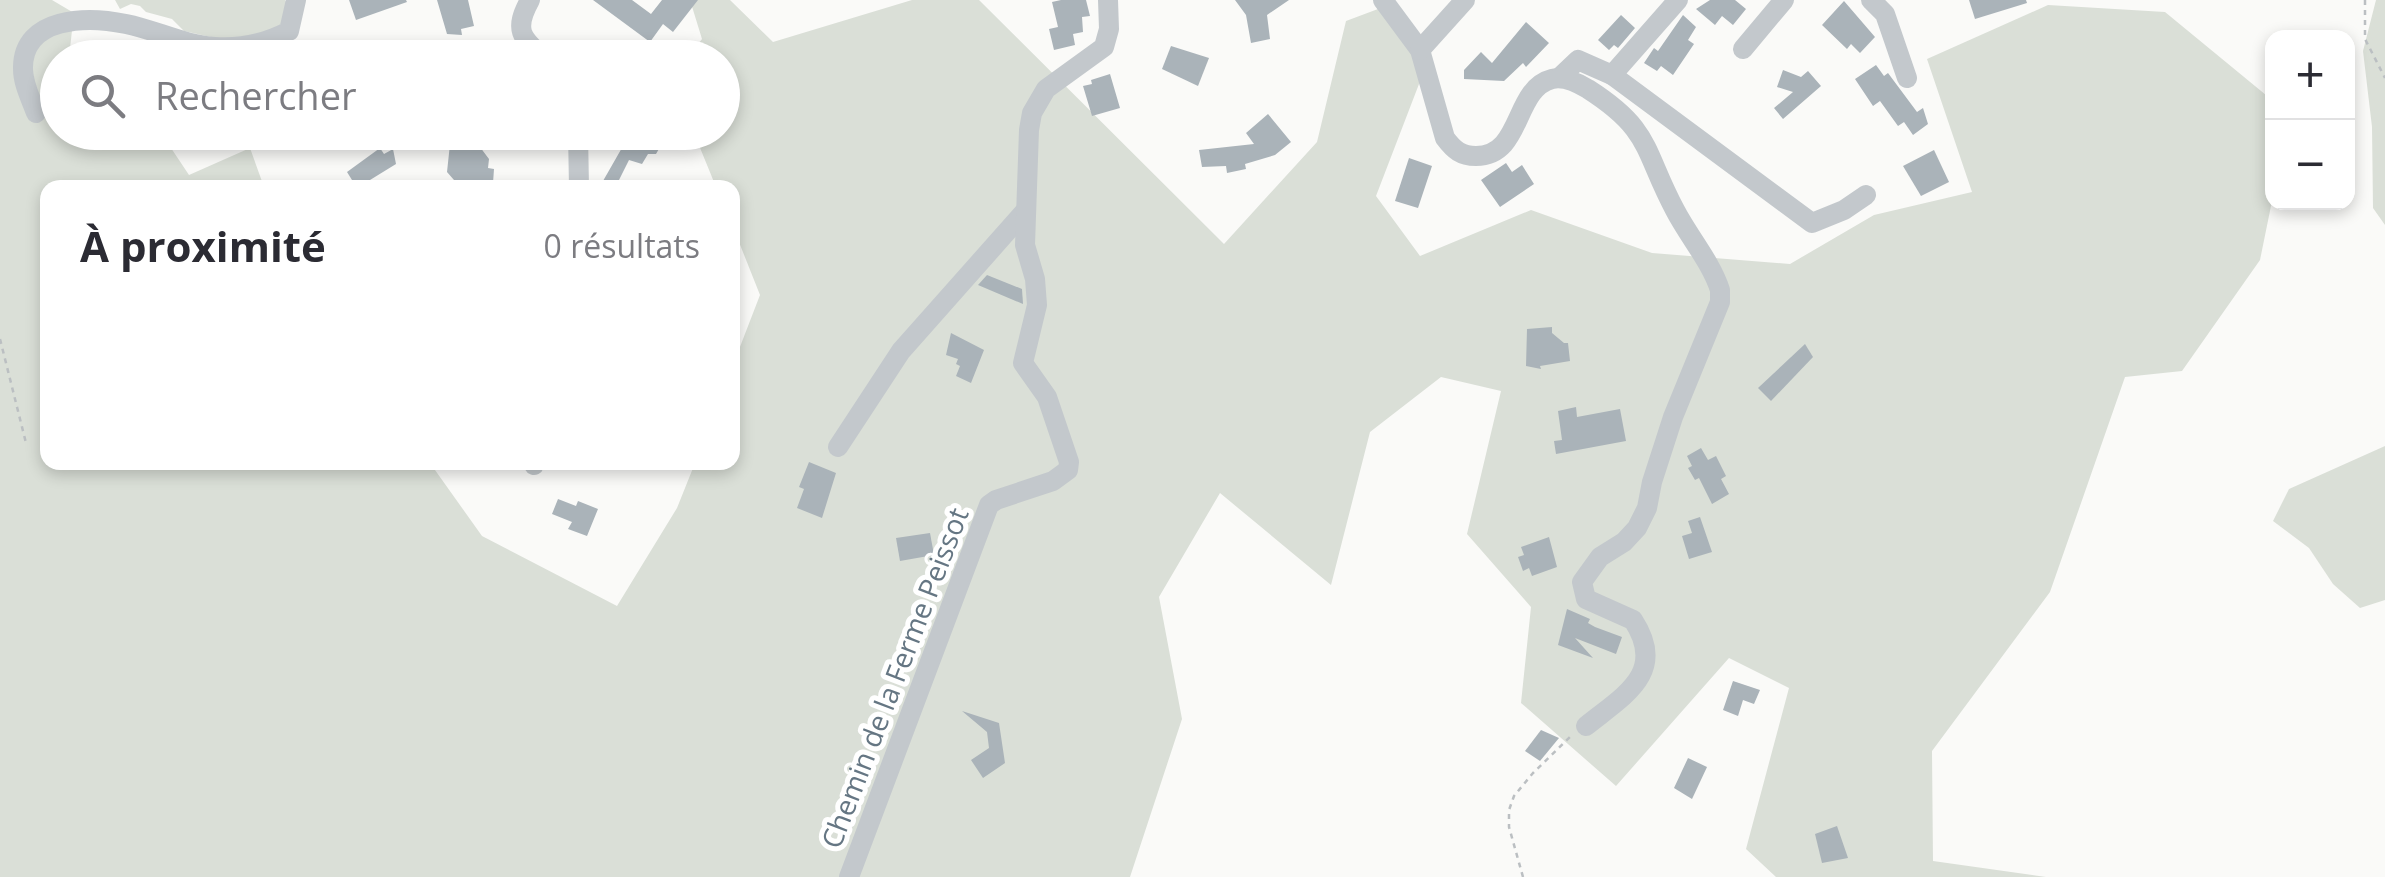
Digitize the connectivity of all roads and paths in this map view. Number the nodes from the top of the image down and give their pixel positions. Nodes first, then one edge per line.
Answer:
1 (296, 0) edge
2 (530, 0) edge
3 (1108, 0) edge
4 (1382, 0) edge
5 (1466, 0) edge
6 (1678, 0) edge
7 (1784, 0) edge
8 (1871, 0) edge
9 (2365, 0) edge
10 (180, 40) edge
11 (271, 40) edge
12 (527, 40) edge
13 (1743, 49) dead end
14 (1420, 50) junction
15 (1612, 75) junction
16 (1559, 78) junction
17 (1907, 78) dead end
18 (2385, 78) edge
19 (36, 114) dead end
20 (578, 150) edge
21 (579, 180) edge
22 (1866, 195) dead end
23 (1026, 210) junction
24 (0, 339) edge
25 (26, 443) dead end
26 (838, 447) dead end
27 (1586, 726) joint
28 (848, 877) edge
29 (1524, 877) edge

1 - 11 street
2 - 12 street
3 - 23 street, Chemin de la Ferme Peissot
4 - 14 street
5 - 14 street
6 - 15 street
7 - 13 street
8 - 17 street
9 - 18 path
10 - 19 street
14 - 16 street
15 - 16 street
15 - 22 street
16 - 27 street
20 - 21 street
23 - 26 street
23 - 28 street, Chemin de la Ferme Peissot
24 - 25 path
27 - 29 path

